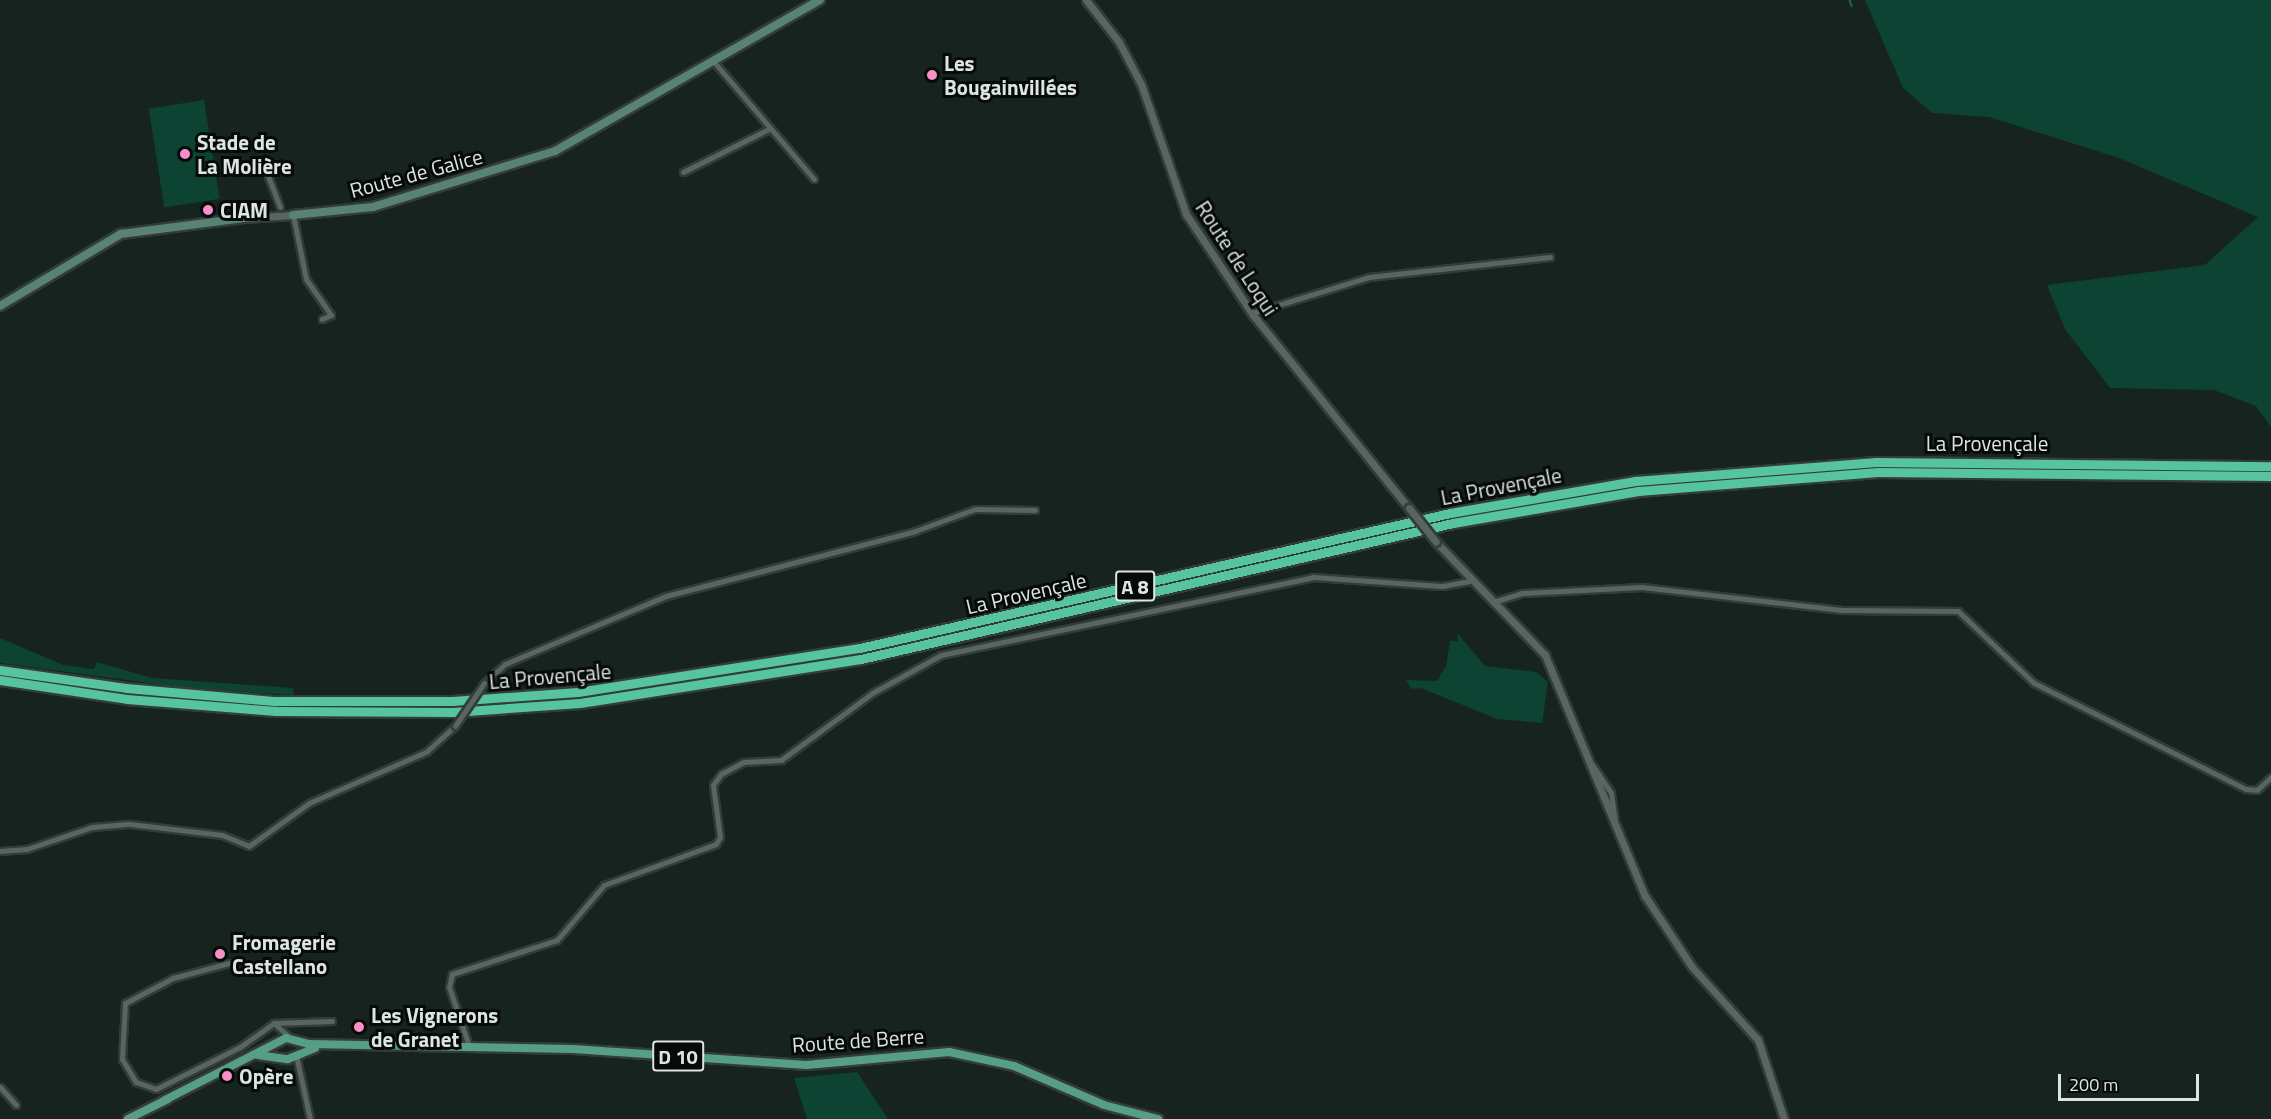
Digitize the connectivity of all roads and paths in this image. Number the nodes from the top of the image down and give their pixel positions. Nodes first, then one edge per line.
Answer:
1 (820, 0) edge
2 (1086, 0) edge
3 (714, 62) junction
4 (769, 129) junction
5 (232, 168) dead end
6 (683, 172) dead end
7 (814, 179) dead end
8 (280, 207) dead end
9 (293, 215) junction
10 (244, 218) joint
11 (1550, 257) dead end
12 (0, 306) edge
13 (1251, 313) junction
14 (322, 319) dead end
15 (2271, 466) edge
16 (2271, 476) edge
17 (1035, 510) dead end
18 (1469, 581) junction
19 (1493, 602) junction
20 (0, 670) edge
21 (0, 681) edge
22 (2271, 777) edge
23 (0, 851) edge
24 (229, 963) dead end
25 (332, 1021) dead end
26 (276, 1024) junction
27 (286, 1040) junction
28 (333, 1045) junction
29 (469, 1046) junction
30 (296, 1054) junction
31 (282, 1056) junction
32 (296, 1075) junction
33 (0, 1087) edge
34 (165, 1100) junction
35 (16, 1105) dead end
36 (1784, 1117) edge
37 (128, 1119) edge
38 (310, 1119) edge
39 (1158, 1119) edge

1 - 3 main road, Route de Galice
2 - 13 street, Route de Loqui
3 - 4 street
3 - 9 main road, Route de Galice
4 - 6 street
4 - 7 street
5 - 8 street
9 - 10 street, Route de Galice
9 - 14 street
10 - 12 main road, Route de Galice
11 - 13 street
13 - 18 street, Route de Loqui, bridge
15 - 20 highway, La Provençale / A 8
16 - 21 highway, La Provençale / A 8
17 - 23 street, bridge
18 - 19 street, Route de Loqui
18 - 29 street
19 - 22 street
19 - 36 street, Route de Loqui
24 - 26 street
25 - 26 street
26 - 27 street
27 - 28 main road, Route de Berre
27 - 30 main road
27 - 31 main road
27 - 34 main road
28 - 29 main road, Route de Berre
28 - 30 main road, Route de Berre
29 - 39 main road, Route de Berre / D 10
30 - 31 main road, Route de Berre
30 - 32 street
31 - 32 street
31 - 34 main road
32 - 38 street
33 - 35 street
34 - 37 main road

